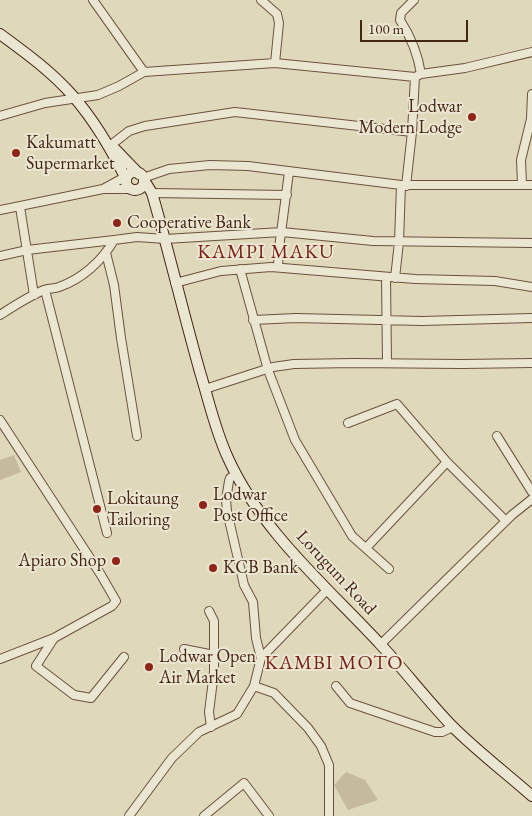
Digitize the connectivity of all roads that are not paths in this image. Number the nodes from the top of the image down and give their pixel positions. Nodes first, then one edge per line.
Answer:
1 (93, 0) edge
2 (261, 0) edge
3 (414, 0) edge
4 (0, 34) edge
5 (532, 52) edge
6 (275, 63) junction
7 (144, 72) junction
8 (418, 76) junction
9 (532, 94) edge
10 (75, 98) junction
11 (1, 114) edge
12 (412, 132) junction
13 (109, 143) junction
14 (289, 172) junction
15 (125, 177) junction
16 (142, 177) junction
17 (522, 184) junction
18 (532, 185) edge
19 (403, 186) junction
20 (103, 189) junction
21 (134, 189) junction
22 (152, 193) junction
23 (287, 195) junction
24 (20, 207) junction
25 (0, 210) edge
26 (156, 210) junction
27 (282, 232) junction
28 (165, 239) junction
29 (114, 240) junction
30 (398, 242) junction
31 (532, 244) edge
32 (27, 250) junction
33 (106, 253) junction
34 (0, 256) edge
35 (278, 267) junction
36 (240, 269) junction
37 (386, 277) junction
38 (395, 278) junction
39 (175, 283) junction
40 (532, 287) edge
41 (45, 290) junction
42 (34, 295) junction
43 (0, 315) edge
44 (532, 318) edge
45 (254, 320) junction
46 (385, 320) junction
47 (387, 363) junction
48 (532, 363) edge
49 (268, 370) junction
50 (205, 389) junction
51 (0, 420) edge
52 (348, 423) dead end
53 (137, 436) dead end
54 (496, 436) dead end
55 (447, 462) junction
56 (236, 474) junction
57 (532, 492) edge
58 (532, 499) edge
59 (506, 521) junction
60 (107, 533) dead end
61 (366, 548) junction
62 (389, 569) dead end
63 (327, 590) junction
64 (209, 611) dead end
65 (54, 638) junction
66 (380, 644) junction
67 (184, 649) dead end
68 (214, 655) junction
69 (124, 657) dead end
70 (260, 658) junction
71 (0, 659) edge
72 (254, 686) junction
73 (336, 686) dead end
74 (211, 727) junction
75 (453, 727) junction
76 (532, 796) edge
77 (129, 816) edge
78 (204, 816) edge
79 (269, 816) edge
80 (329, 816) edge

1 - 7 street
2 - 6 street
3 - 8 street
4 - 10 main road
5 - 8 street
6 - 7 street
6 - 8 street
7 - 10 street
8 - 12 street
9 - 17 street
10 - 11 street
10 - 13 main road
12 - 13 street
12 - 19 street
13 - 15 main road
13 - 16 main road, Lorugum Road
14 - 16 street
14 - 19 street
14 - 23 street
15 - 16 main road
15 - 20 street
15 - 21 main road
16 - 21 main road
16 - 22 main road, Lorugum Road
17 - 18 street
17 - 19 street
19 - 30 street
20 - 21 street
20 - 24 street
21 - 26 main road
22 - 23 street
22 - 26 main road, Lorugum Road
23 - 27 street
24 - 25 street
24 - 32 street
26 - 28 main road, Lorugum Road
27 - 28 street
27 - 30 street
27 - 35 street
28 - 29 street
28 - 39 main road, Lorugum Road
29 - 32 street
29 - 33 street
30 - 31 street
30 - 38 street
32 - 34 street
32 - 42 street
33 - 41 street
33 - 53 street
35 - 36 street
35 - 37 street
36 - 39 street
36 - 45 street
37 - 38 street
37 - 46 street
38 - 40 street
39 - 50 main road, Lorugum Road
41 - 42 street
41 - 60 street
42 - 43 street
44 - 46 street
45 - 46 street
45 - 49 street
46 - 47 street
47 - 48 street
47 - 49 street
49 - 50 street
49 - 61 street
50 - 56 main road, Lorugum Road
51 - 65 street
52 - 55 street
54 - 57 street
55 - 59 street
55 - 61 street
56 - 63 main road, Lorugum Road
56 - 70 street
58 - 59 street
59 - 66 street
61 - 62 street
63 - 66 main road, Lorugum Road
63 - 70 street
64 - 68 street
65 - 69 street
65 - 71 street
66 - 75 main road, Lorugum Road
67 - 68 street
68 - 74 street
70 - 72 street
72 - 74 street
72 - 80 street
73 - 75 street
74 - 77 street
75 - 76 main road, Lorugum Road
78 - 79 street

